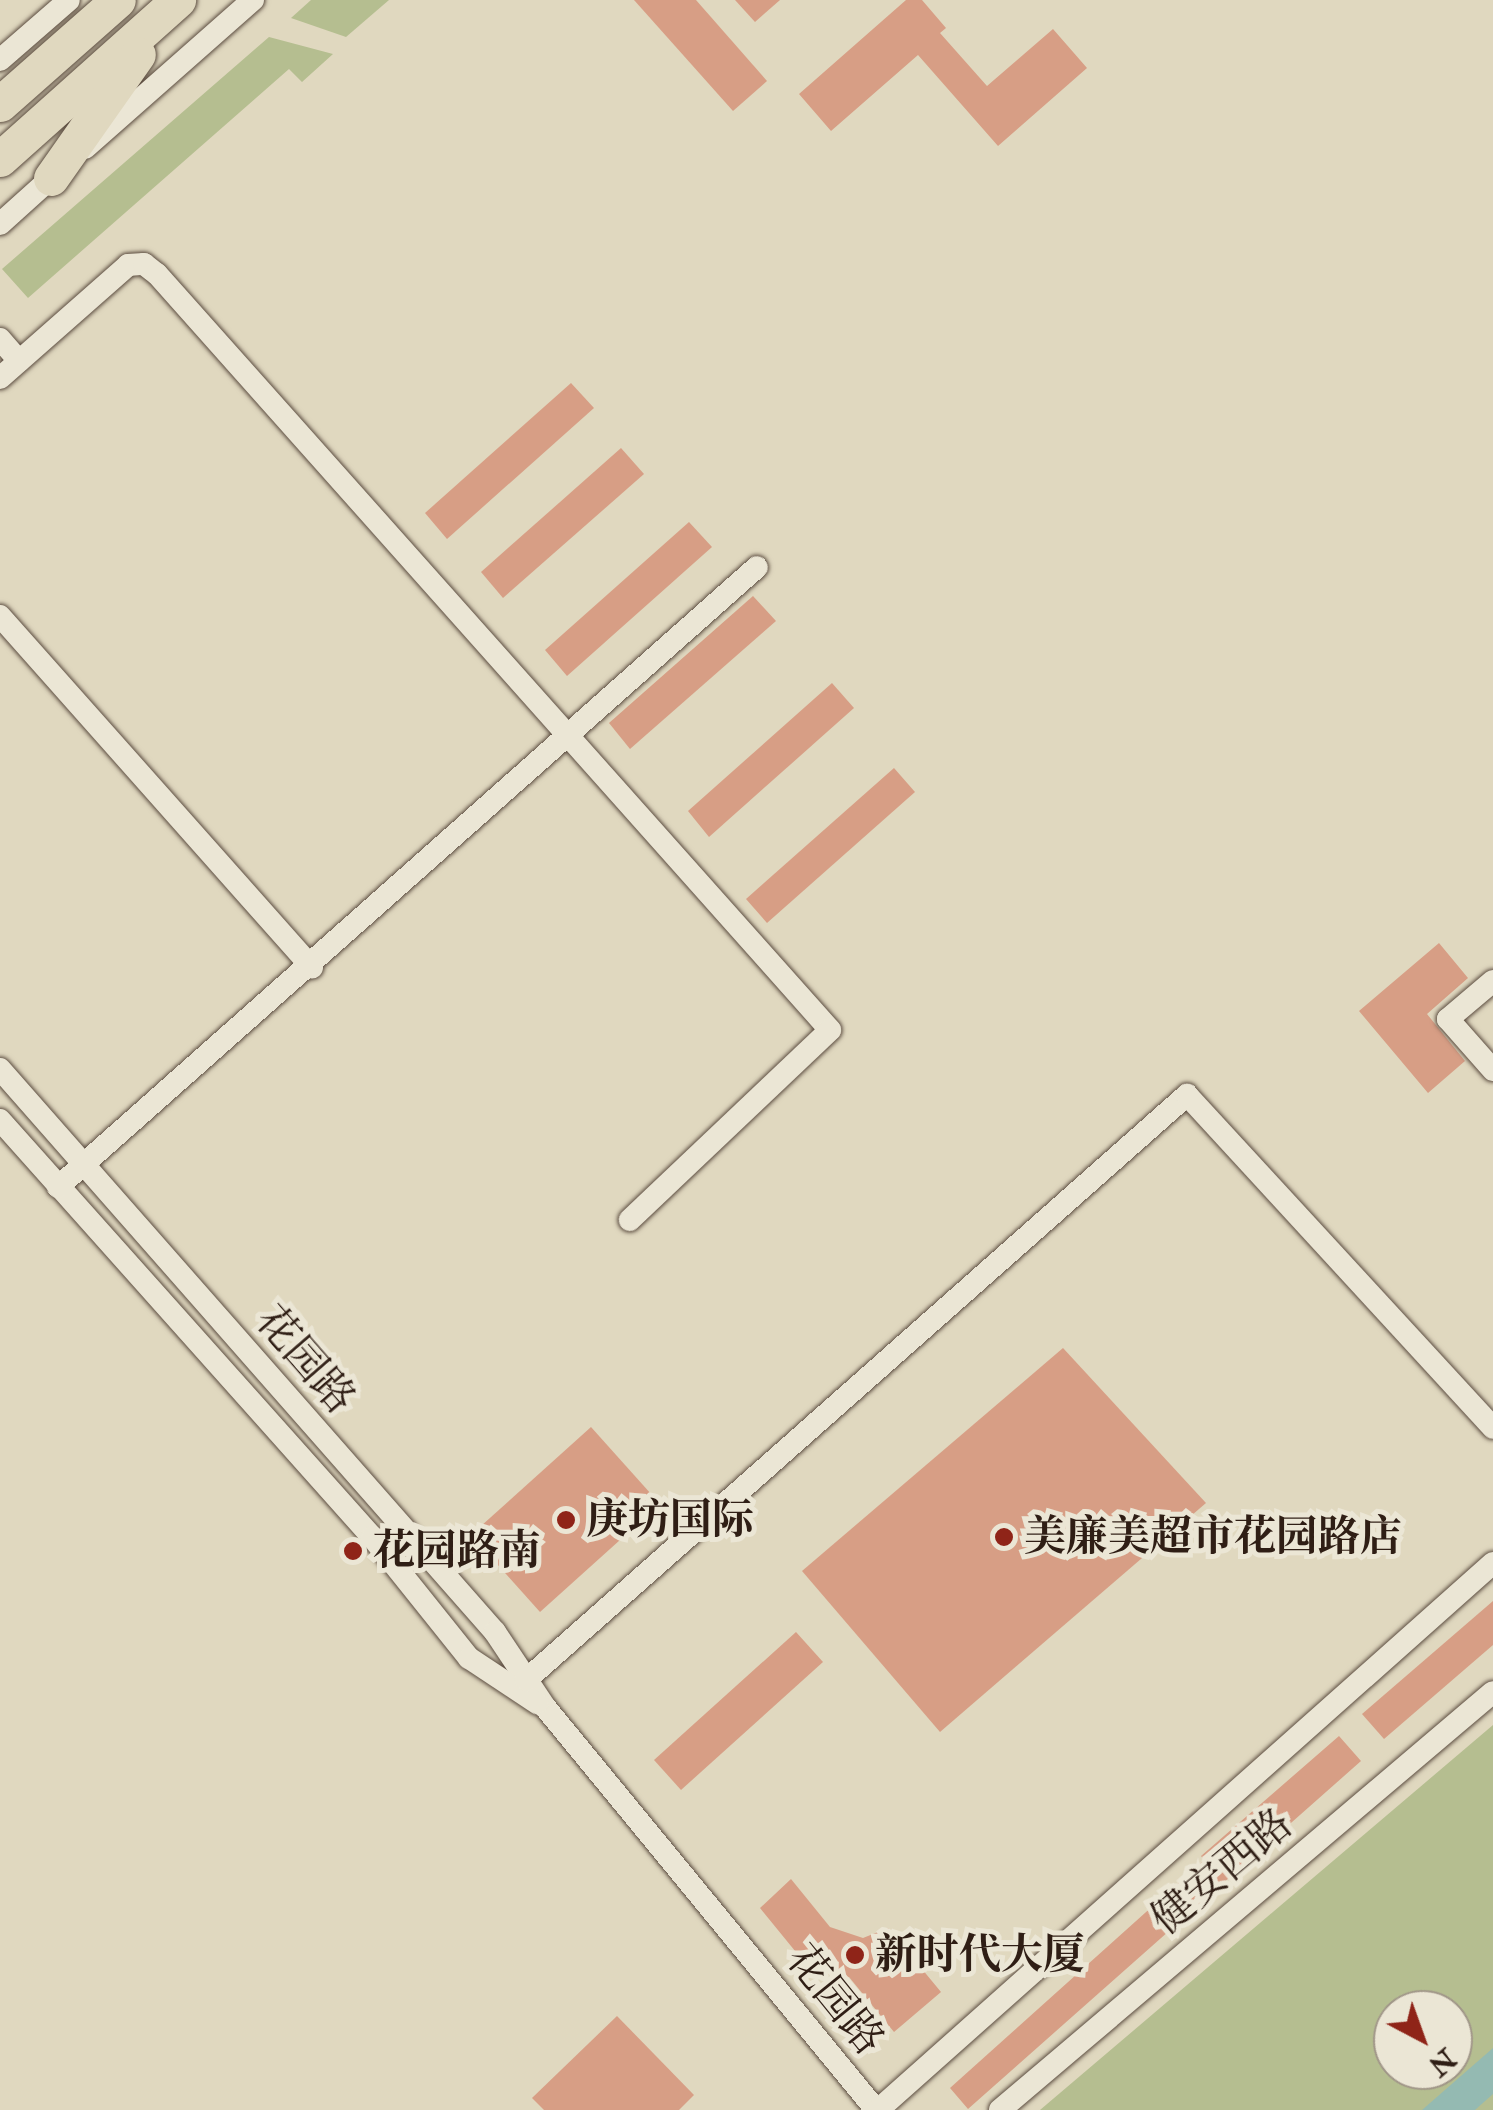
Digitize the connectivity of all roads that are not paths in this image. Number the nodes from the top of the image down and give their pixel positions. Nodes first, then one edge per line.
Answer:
1 (69, 0) edge
2 (99, 0) edge
3 (118, 0) edge
4 (253, 0) edge
5 (176, 2) edge
6 (66, 46) junction
7 (0, 60) edge
8 (0, 104) edge
9 (0, 159) edge
10 (51, 178) junction
11 (0, 224) edge
12 (0, 339) edge
13 (19, 361) junction
14 (0, 378) edge
15 (757, 567) dead end
16 (0, 616) edge
17 (571, 735) junction
18 (312, 966) junction
19 (1493, 981) edge
20 (0, 1069) edge
21 (1493, 1070) edge
22 (0, 1120) edge
23 (84, 1165) junction
24 (58, 1187) junction
25 (630, 1220) dead end
26 (1493, 1428) edge
27 (1493, 1563) edge
28 (526, 1680) junction
29 (1493, 1692) edge
30 (544, 1707) junction
31 (877, 2110) edge
32 (1000, 2110) edge

1 - 7 street
2 - 6 highway
3 - 6 highway
4 - 10 street
5 - 9 highway
5 - 10 highway
6 - 8 highway
10 - 11 street
12 - 13 street
13 - 14 street
13 - 17 street
15 - 17 street
16 - 18 street
17 - 18 street
17 - 25 street
18 - 23 street
19 - 21 street
20 - 23 street, 花园路
22 - 24 street, 花园路
23 - 24 street
23 - 28 street, 花园路
24 - 30 street, 花园路
26 - 28 street
27 - 31 street
28 - 30 street, 花园路
29 - 32 street, 健安西路
30 - 31 street, 花园路

